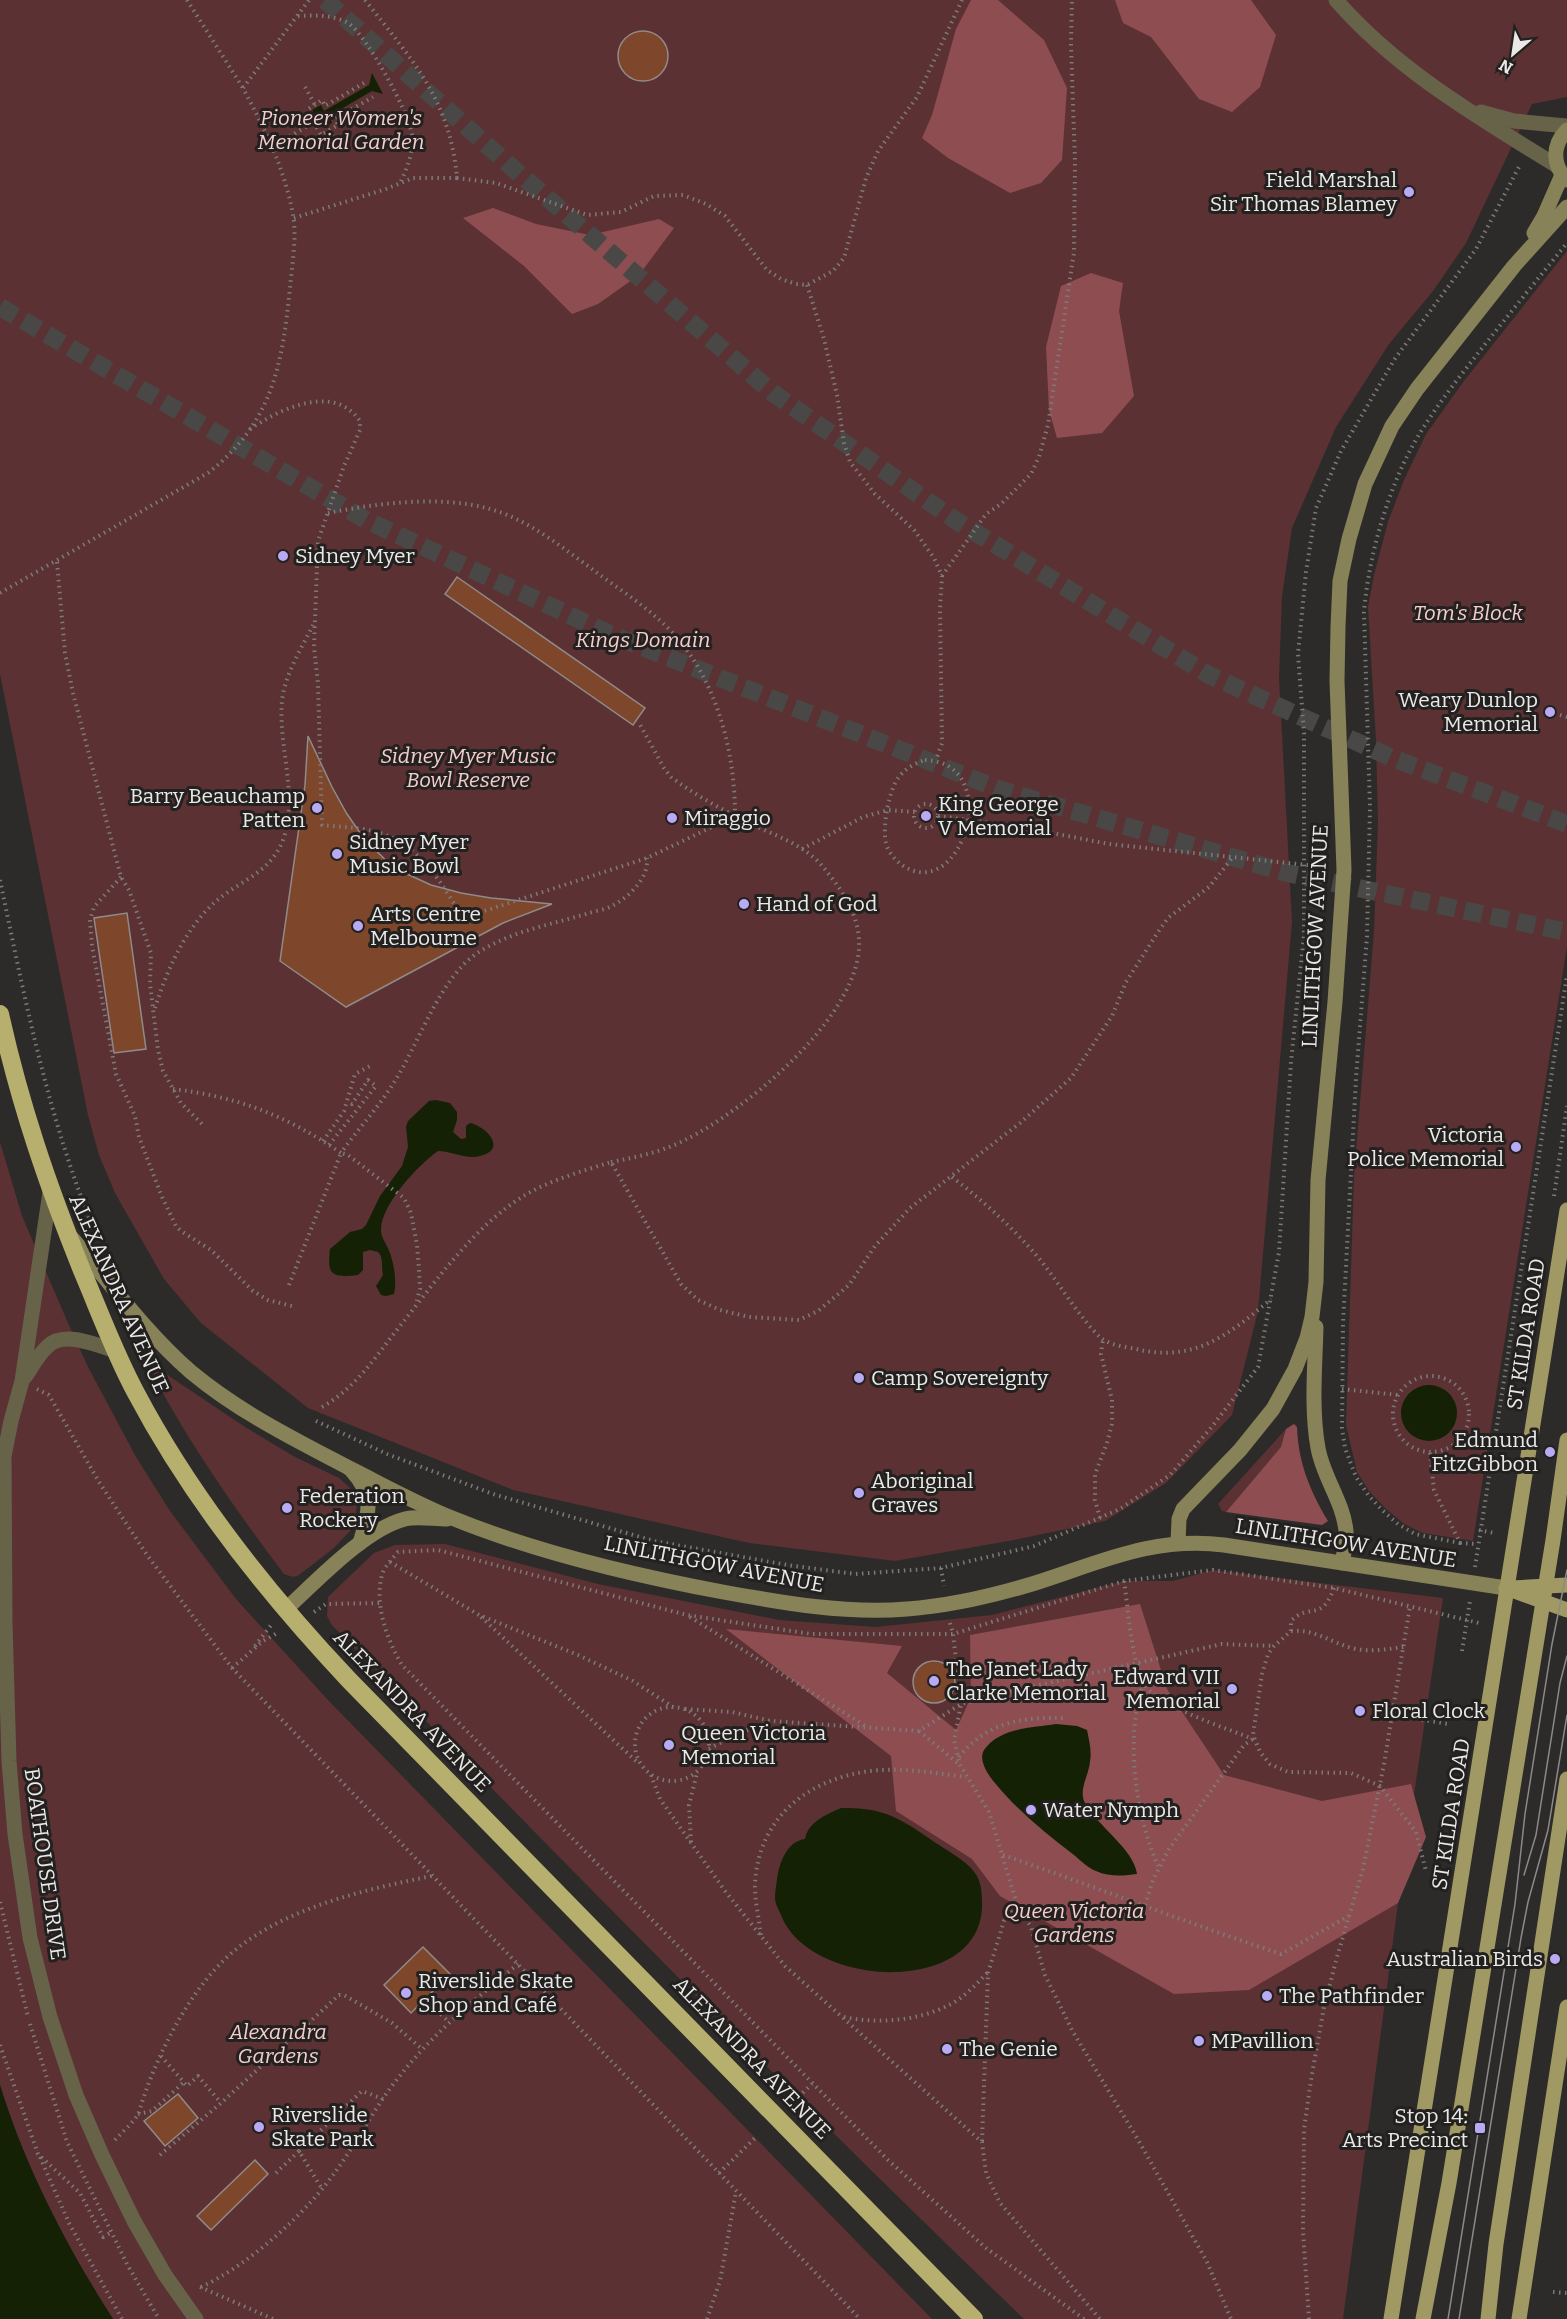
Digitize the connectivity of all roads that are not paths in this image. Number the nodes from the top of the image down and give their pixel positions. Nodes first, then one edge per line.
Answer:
1 (1336, 0) edge
2 (1447, 98) junction
3 (1567, 128) edge
4 (1562, 174) edge
5 (1567, 207) edge
6 (1514, 266) junction
7 (0, 1014) edge
8 (51, 1192) junction
9 (1567, 1210) edge
10 (67, 1232) junction
11 (1316, 1282) junction
12 (114, 1350) junction
13 (22, 1383) junction
14 (1567, 1440) edge
15 (348, 1467) junction
16 (456, 1520) junction
17 (1178, 1543) junction
18 (360, 1544) junction
19 (1342, 1563) junction
20 (1546, 1585) junction
21 (1567, 1585) edge
22 (1506, 1588) junction
23 (1544, 1600) junction
24 (285, 1610) junction
25 (1567, 1610) edge
26 (1567, 1779) edge
27 (1567, 2007) edge
28 (196, 2319) edge
29 (974, 2319) edge
30 (1390, 2319) edge
31 (1423, 2319) edge
32 (1488, 2319) edge
33 (1519, 2319) edge

1 - 2 street
2 - 3 street
2 - 4 street
3 - 4 street, LINLITHGOW AVENUE
4 - 6 street, LINLITHGOW AVENUE
5 - 6 street, LINLITHGOW AVENUE
6 - 11 street, LINLITHGOW AVENUE
7 - 8 highway, ALEXANDRA AVENUE
8 - 10 highway, ALEXANDRA AVENUE
8 - 13 street, BOATHOUSE DRIVE
9 - 22 main road, ST KILDA ROAD
10 - 12 highway, ALEXANDRA AVENUE
10 - 15 street, LINLITHGOW AVENUE
11 - 17 street, LINLITHGOW AVENUE
11 - 19 street
12 - 13 street, BOATHOUSE DRIVE
12 - 24 highway, ALEXANDRA AVENUE
13 - 28 street, BOATHOUSE DRIVE
14 - 20 main road
15 - 16 street, LINLITHGOW AVENUE
15 - 18 street
16 - 17 street, LINLITHGOW AVENUE
16 - 18 street, LINLITHGOW AVENUE
17 - 19 street, LINLITHGOW AVENUE
18 - 24 street, LINLITHGOW AVENUE
19 - 22 street, LINLITHGOW AVENUE
20 - 21 main road
20 - 22 main road
20 - 23 main road
22 - 23 main road
22 - 30 main road, ST KILDA ROAD
23 - 25 main road
23 - 31 main road
24 - 29 highway, ALEXANDRA AVENUE
26 - 32 main road
27 - 33 main road

